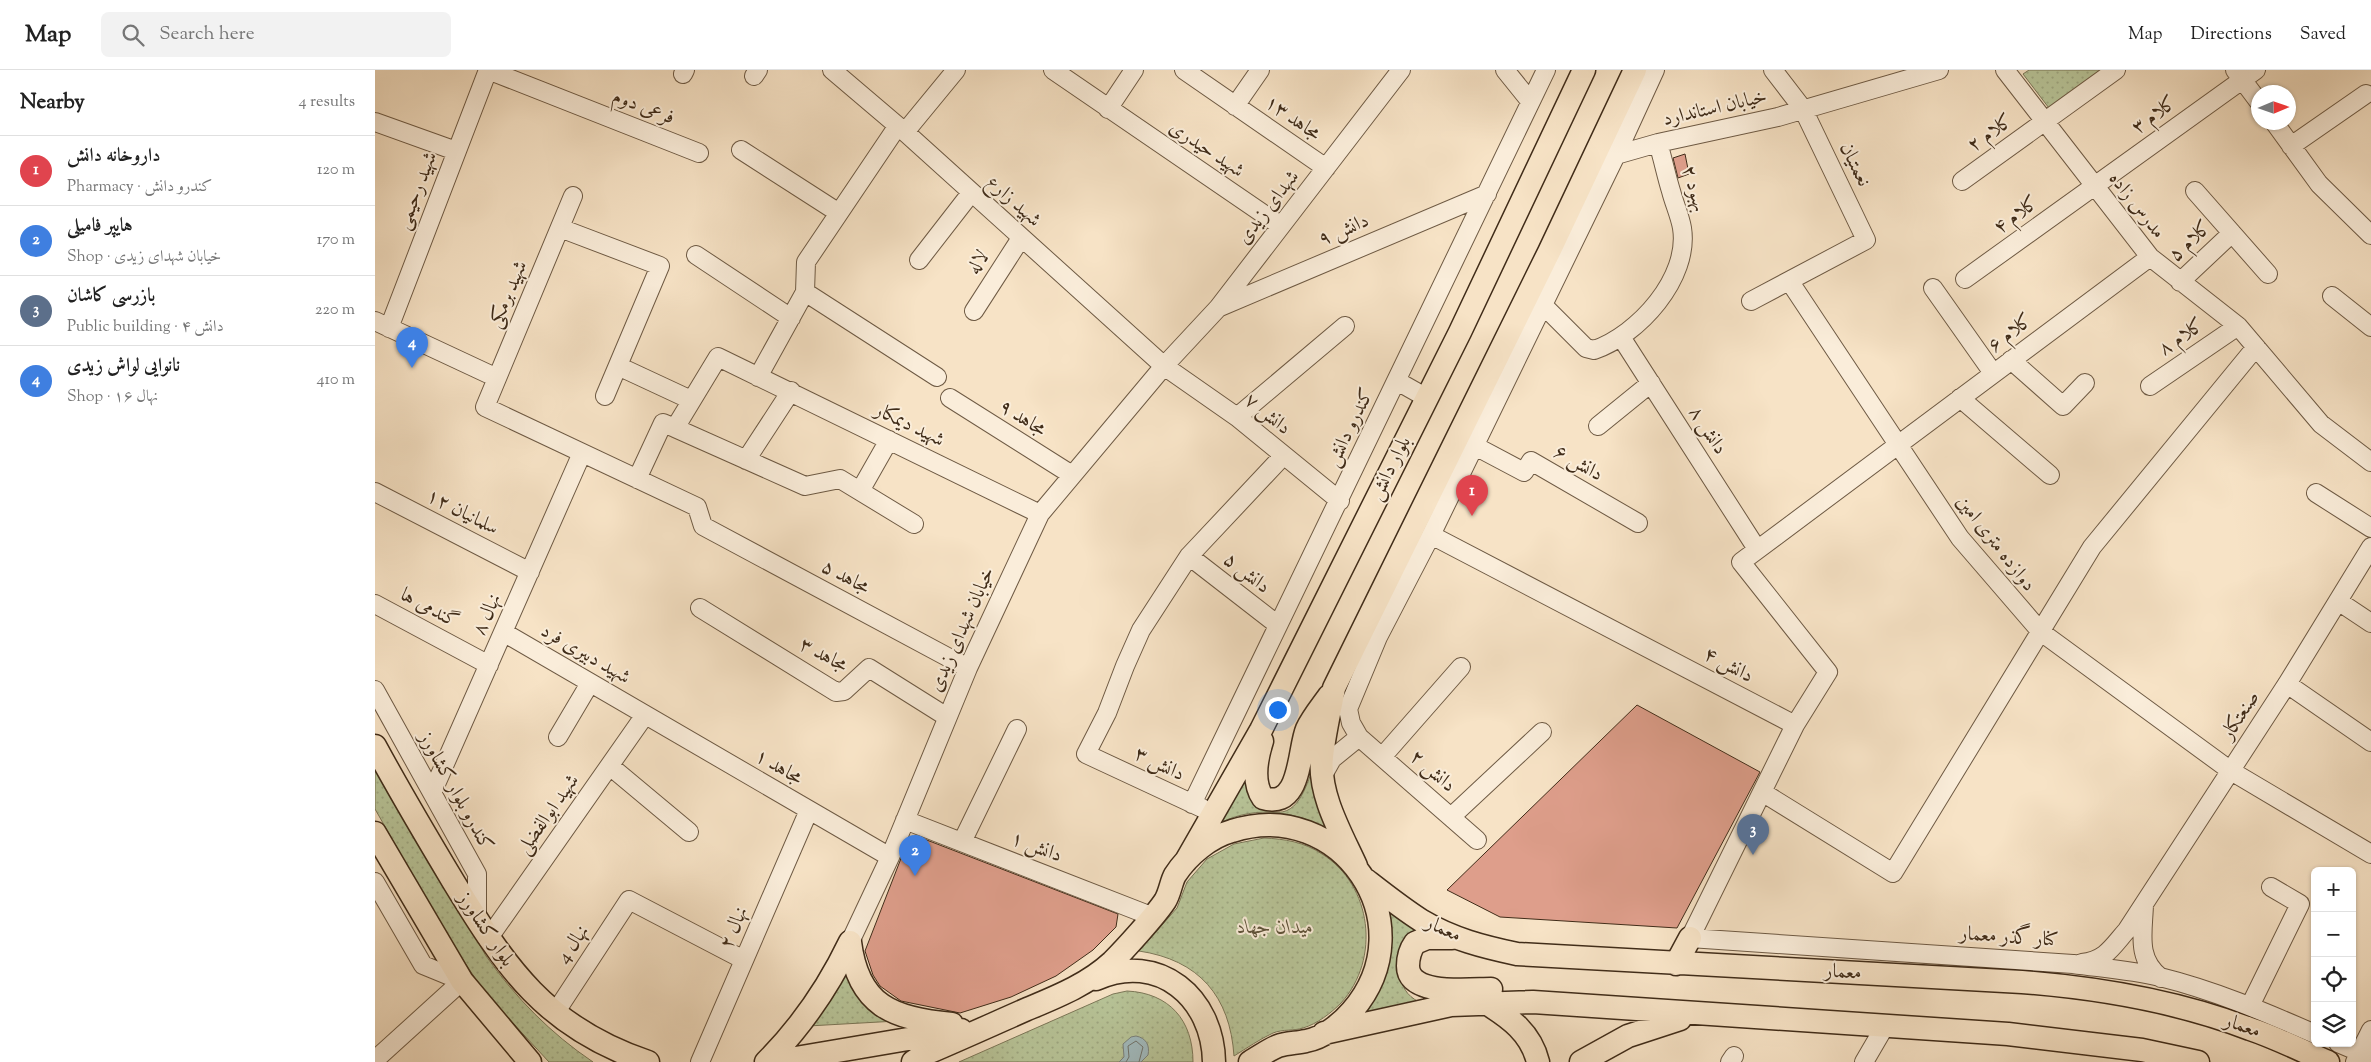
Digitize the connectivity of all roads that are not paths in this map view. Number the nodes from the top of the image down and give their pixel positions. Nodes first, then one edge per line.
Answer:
1 (488, 70) edge
2 (832, 70) edge
3 (956, 70) edge
4 (1053, 70) edge
5 (1134, 70) edge
6 (1184, 70) edge
7 (1260, 70) edge
8 (1401, 70) edge
9 (1505, 70) edge
10 (1546, 70) edge
11 (1584, 70) edge
12 (1773, 70) edge
13 (1939, 70) edge
14 (2005, 70) edge
15 (2116, 70) edge
16 (2257, 70) edge
17 (1644, 73) edge
18 (2238, 75) edge
19 (2251, 92) edge
20 (2366, 94) dead end
21 (1530, 101) junction
22 (1235, 106) junction
23 (1108, 109) junction
24 (1803, 109) junction
25 (375, 122) edge
26 (2045, 122) junction
27 (901, 130) junction
28 (2279, 130) edge
29 (1658, 143) junction
30 (2291, 146) junction
31 (741, 150) dead end
32 (456, 151) junction
33 (699, 153) dead end
34 (1616, 155) junction
35 (1326, 168) junction
36 (1961, 181) dead end
37 (2094, 187) junction
38 (2195, 192) dead end
39 (971, 193) junction
40 (1487, 194) junction
41 (573, 196) dead end
42 (839, 213) junction
43 (1281, 226) junction
44 (560, 228) junction
45 (2231, 233) junction
46 (2371, 234) edge
47 (1021, 238) junction
48 (696, 255) dead end
49 (2150, 257) junction
50 (919, 260) dead end
51 (2268, 274) dead end
52 (1965, 279) dead end
53 (1790, 282) junction
54 (2180, 282) junction
55 (1933, 288) dead end
56 (805, 292) junction
57 (2331, 296) dead end
58 (1536, 298) junction
59 (1751, 301) dead end
60 (1218, 308) junction
61 (974, 311) dead end
62 (791, 318) junction
63 (382, 324) edge
64 (1345, 326) dead end
65 (2237, 326) junction
66 (2371, 327) edge
67 (1621, 337) junction
68 (2256, 347) junction
69 (2011, 360) junction
70 (618, 366) junction
71 (1164, 366) junction
72 (1993, 373) junction
73 (758, 377) junction
74 (497, 378) junction
75 (937, 378) dead end
76 (1397, 382) junction
77 (1651, 383) junction
78 (2085, 383) dead end
79 (2150, 386) dead end
80 (791, 391) junction
81 (605, 396) dead end
82 (951, 398) dead end
83 (1427, 398) junction
84 (1960, 398) junction
85 (691, 400) junction
86 (1237, 417) junction
87 (1598, 426) dead end
88 (675, 428) junction
89 (889, 440) junction
90 (1473, 445) junction
91 (1897, 445) junction
92 (582, 453) junction
93 (1283, 456) junction
94 (746, 460) junction
95 (2371, 462) edge
96 (1071, 475) junction
97 (2050, 475) dead end
98 (637, 479) junction
99 (860, 491) junction
100 (375, 492) edge
101 (2316, 493) dead end
102 (1340, 501) junction
103 (1040, 514) junction
104 (1638, 523) dead end
105 (914, 524) dead end
106 (2371, 528) edge
107 (1431, 535) junction
108 (2371, 548) edge
109 (1757, 549) junction
110 (1189, 556) junction
111 (530, 572) junction
112 (2338, 601) junction
113 (375, 604) edge
114 (700, 608) dead end
115 (2371, 623) edge
116 (1277, 625) junction
117 (503, 632) junction
118 (2041, 632) junction
119 (489, 665) junction
120 (1461, 667) dead end
121 (968, 668) junction
122 (590, 683) junction
123 (2287, 684) junction
124 (1334, 688) junction
125 (375, 690) edge
126 (1273, 707) junction
127 (645, 715) junction
128 (947, 717) junction
129 (1795, 725) junction
130 (1017, 729) dead end
131 (1541, 732) dead end
132 (558, 737) dead end
133 (1359, 738) junction
134 (2371, 742) edge
135 (375, 746) edge
136 (1382, 757) junction
137 (610, 766) junction
138 (2231, 771) junction
139 (1323, 775) junction
140 (1762, 792) junction
141 (432, 794) junction
142 (1191, 804) junction
143 (809, 810) junction
144 (1214, 812) junction
145 (1451, 817) junction
146 (905, 820) junction
147 (689, 832) dead end
148 (375, 833) edge
149 (1477, 840) dead end
150 (962, 842) junction
151 (2371, 854) edge
152 (890, 857) junction
153 (1186, 861) junction
154 (1361, 873) junction
155 (375, 882) edge
156 (2271, 887) dead end
157 (2144, 904) junction
158 (1151, 916) junction
159 (477, 920) junction
160 (1690, 938) junction
161 (488, 939) junction
162 (1461, 939) junction
163 (850, 942) junction
164 (744, 960) junction
165 (1676, 964) junction
166 (2073, 964) junction
167 (2161, 978) junction
168 (462, 980) junction
169 (1083, 984) junction
170 (1533, 1002) junction
171 (1486, 1003) junction
172 (2250, 1006) junction
173 (555, 1012) junction
174 (1697, 1015) junction
175 (989, 1026) junction
176 (1885, 1026) junction
177 (2371, 1030) edge
178 (2311, 1032) edge
179 (1324, 1033) junction
180 (2345, 1047) edge
181 (2111, 1054) edge
182 (2362, 1057) edge
183 (375, 1059) edge
184 (1593, 1059) edge
185 (530, 1062) edge
186 (647, 1062) edge
187 (700, 1062) edge
188 (766, 1062) edge
189 (772, 1062) edge
190 (913, 1062) edge
191 (1213, 1062) edge
192 (1250, 1062) edge
193 (1538, 1062) edge
194 (1864, 1062) edge
195 (2198, 1062) edge
196 (2328, 1062) edge

1 - 32 street, شهید رحیمی
1 - 33 street, فرعی دوم
2 - 27 street, شهید زارع
3 - 27 street
4 - 23 street, شهید حیدری
5 - 23 street
6 - 22 street, مجاهد ۱۳
7 - 22 street
8 - 35 street, شهدای زیدی
9 - 21 street
10 - 21 street, کندرو دانش
11 - 83 main road, بلوار دانش
12 - 24 street, نعمتیان
13 - 24 street, خیابان استاندارد
14 - 26 street, مدرس زاده
15 - 26 street, کلام ۲
16 - 18 street, کلام ۳
17 - 34 street
17 - 58 main road
18 - 19 street
18 - 37 street, کلام ۳
20 - 30 street
21 - 40 street, کندرو دانش
22 - 35 street, مجاهد ۱۳
23 - 43 street, شهید حیدری
24 - 29 street, خیابان استاندارد
24 - 53 street, نعمتیان
25 - 32 street
26 - 36 street, کلام ۲
26 - 37 street, مدرس زاده
27 - 39 street, شهید زارع
27 - 42 street
28 - 30 street
29 - 34 street, خیابان استاندارد
29 - 67 street, بهبود ۲
30 - 46 street
31 - 42 street
32 - 63 street, شهید رحیمی
34 - 58 street
35 - 43 street, شهدای زیدی
37 - 49 street, مدرس زاده
37 - 52 street, کلام ۴
38 - 45 street
39 - 47 street, شهید زارع
39 - 50 street
40 - 60 street, دانش ۹
40 - 76 street, کندرو دانش
41 - 44 street, شهید برمکی
42 - 56 street
43 - 60 street, شهدای زیدی
44 - 70 street
44 - 74 street, شهید برمکی
45 - 51 street
45 - 54 street, کلام ۵
47 - 61 street, لاله
47 - 71 street, شهید زارع
48 - 62 street
49 - 54 street, مدرس زاده
49 - 69 street, کلام ۶
53 - 59 street
53 - 91 street, دوازده متری امین
54 - 65 street, مدرس زاده
55 - 72 street
56 - 62 street
56 - 75 street
57 - 66 street
58 - 67 street, بهبود ۲
58 - 90 street
58 - 124 main road
60 - 71 street, شهدای زیدی
62 - 73 street
63 - 74 street
64 - 86 street
65 - 68 street, مدرس زاده
65 - 79 street, کلام ۸
67 - 77 street, دانش ۸
68 - 95 street, مدرس زاده
68 - 118 street
69 - 72 street, کلام ۶
69 - 78 street
70 - 81 street
70 - 85 street
71 - 86 street, دانش ۷
71 - 96 street, خیابان شهدای زیدی
72 - 84 street, کلام ۶
73 - 80 street, شهید دیمکار
73 - 85 street, شهید دیمکار
74 - 92 street
76 - 83 street
76 - 102 street, کندرو دانش
77 - 87 street
77 - 109 street, دانش ۸
80 - 89 street, شهید دیمکار
80 - 94 street
82 - 96 street, مجاهد ۹
83 - 126 main road, بلوار دانش
84 - 91 street, کلام ۶
84 - 97 street
85 - 88 street
86 - 93 street, دانش ۷
88 - 94 street
88 - 98 street
89 - 99 street
89 - 103 street, شهید دیمکار
90 - 104 street, دانش ۶
90 - 107 street
91 - 109 street, کلام ۶
91 - 118 street, دوازده متری امین
92 - 98 street
92 - 111 street, نهال ۸
93 - 102 street, دانش ۷
93 - 110 street
94 - 99 street
96 - 103 street, خیابان شهدای زیدی
98 - 121 street, مجاهد ۵
99 - 105 street
100 - 111 street, سلمانیان ۱۲
101 - 106 street
102 - 116 street, کندرو دانش
103 - 121 street, خیابان شهدای زیدی
107 - 129 street, دانش ۴
107 - 133 street
108 - 112 street, صنعتکار
109 - 129 street, کلام ۶
110 - 116 street, دانش ۵
110 - 142 street, دانش ۳
111 - 117 street, نهال ۸
112 - 115 street
112 - 123 street, صنعتکار
113 - 119 street, گندمی ها
114 - 128 street, مجاهد ۳
116 - 142 street, کندرو دانش
117 - 119 street, نهال ۸
117 - 122 street, شهید دبیری فرد
118 - 138 street, دوازده متری امین
118 - 140 street
119 - 141 street, نهال ۸
120 - 136 street
121 - 128 street, خیابان شهدای زیدی
122 - 127 street, شهید دبیری فرد
122 - 132 street
123 - 134 street
123 - 138 street, صنعتکار
124 - 126 main road
124 - 139 main road
125 - 141 street, کندرو بلوار کشاورز
126 - 144 main road, بلوار دانش
127 - 137 street, شهید ابوالفضلی
127 - 143 street, مجاهد ۱
128 - 146 street, خیابان شهدای زیدی
129 - 140 street
130 - 150 street
131 - 145 street
133 - 136 street, دانش ۲
133 - 139 street
135 - 159 main road, بلوار کشاورز
136 - 145 street, دانش ۲
137 - 147 street
137 - 161 street, شهید ابوالفضلی
138 - 151 street, دوازده متری امین
138 - 157 street, صنعتکار
139 - 154 main road
140 - 160 street
141 - 159 street, کندرو بلوار کشاورز
142 - 144 street, دانش ۳
143 - 152 street, مجاهد ۱
143 - 164 street, نهال ۲
144 - 153 main road, بلوار دانش
145 - 149 street, دانش ۲
146 - 150 street, دانش ۱
146 - 152 street, خیابان شهدای زیدی
148 - 168 main road
150 - 158 street, دانش ۱
152 - 163 street, خیابان شهدای زیدی
153 - 154 main road
153 - 158 main road
154 - 162 main road, معمار
154 - 179 main road
155 - 168 street
156 - 172 street
157 - 166 street, صنعتکار
157 - 167 street
158 - 169 main road
159 - 161 main road, بلوار کشاورز
160 - 165 main road
160 - 166 street, کنار گذر معمار
161 - 173 main road, بلوار کشاورز
162 - 165 main road, معمار
162 - 170 main road
163 - 175 main road
163 - 188 main road
164 - 173 street, نهال 4
164 - 187 street, نهال ۲
165 - 196 main road, معمار
166 - 167 street, کنار گذر معمار
167 - 172 street, کنار گذر معمار
168 - 183 street
168 - 185 main road
169 - 175 main road
169 - 191 main road
170 - 171 main road
170 - 174 main road
171 - 179 main road
171 - 193 main road
172 - 178 street, کنار گذر معمار
173 - 186 main road, بلوار کشاورز
174 - 176 main road
174 - 184 main road
175 - 189 main road
175 - 190 main road
176 - 181 main road
176 - 194 street
177 - 182 street
179 - 192 main road
180 - 182 street
181 - 195 main road

